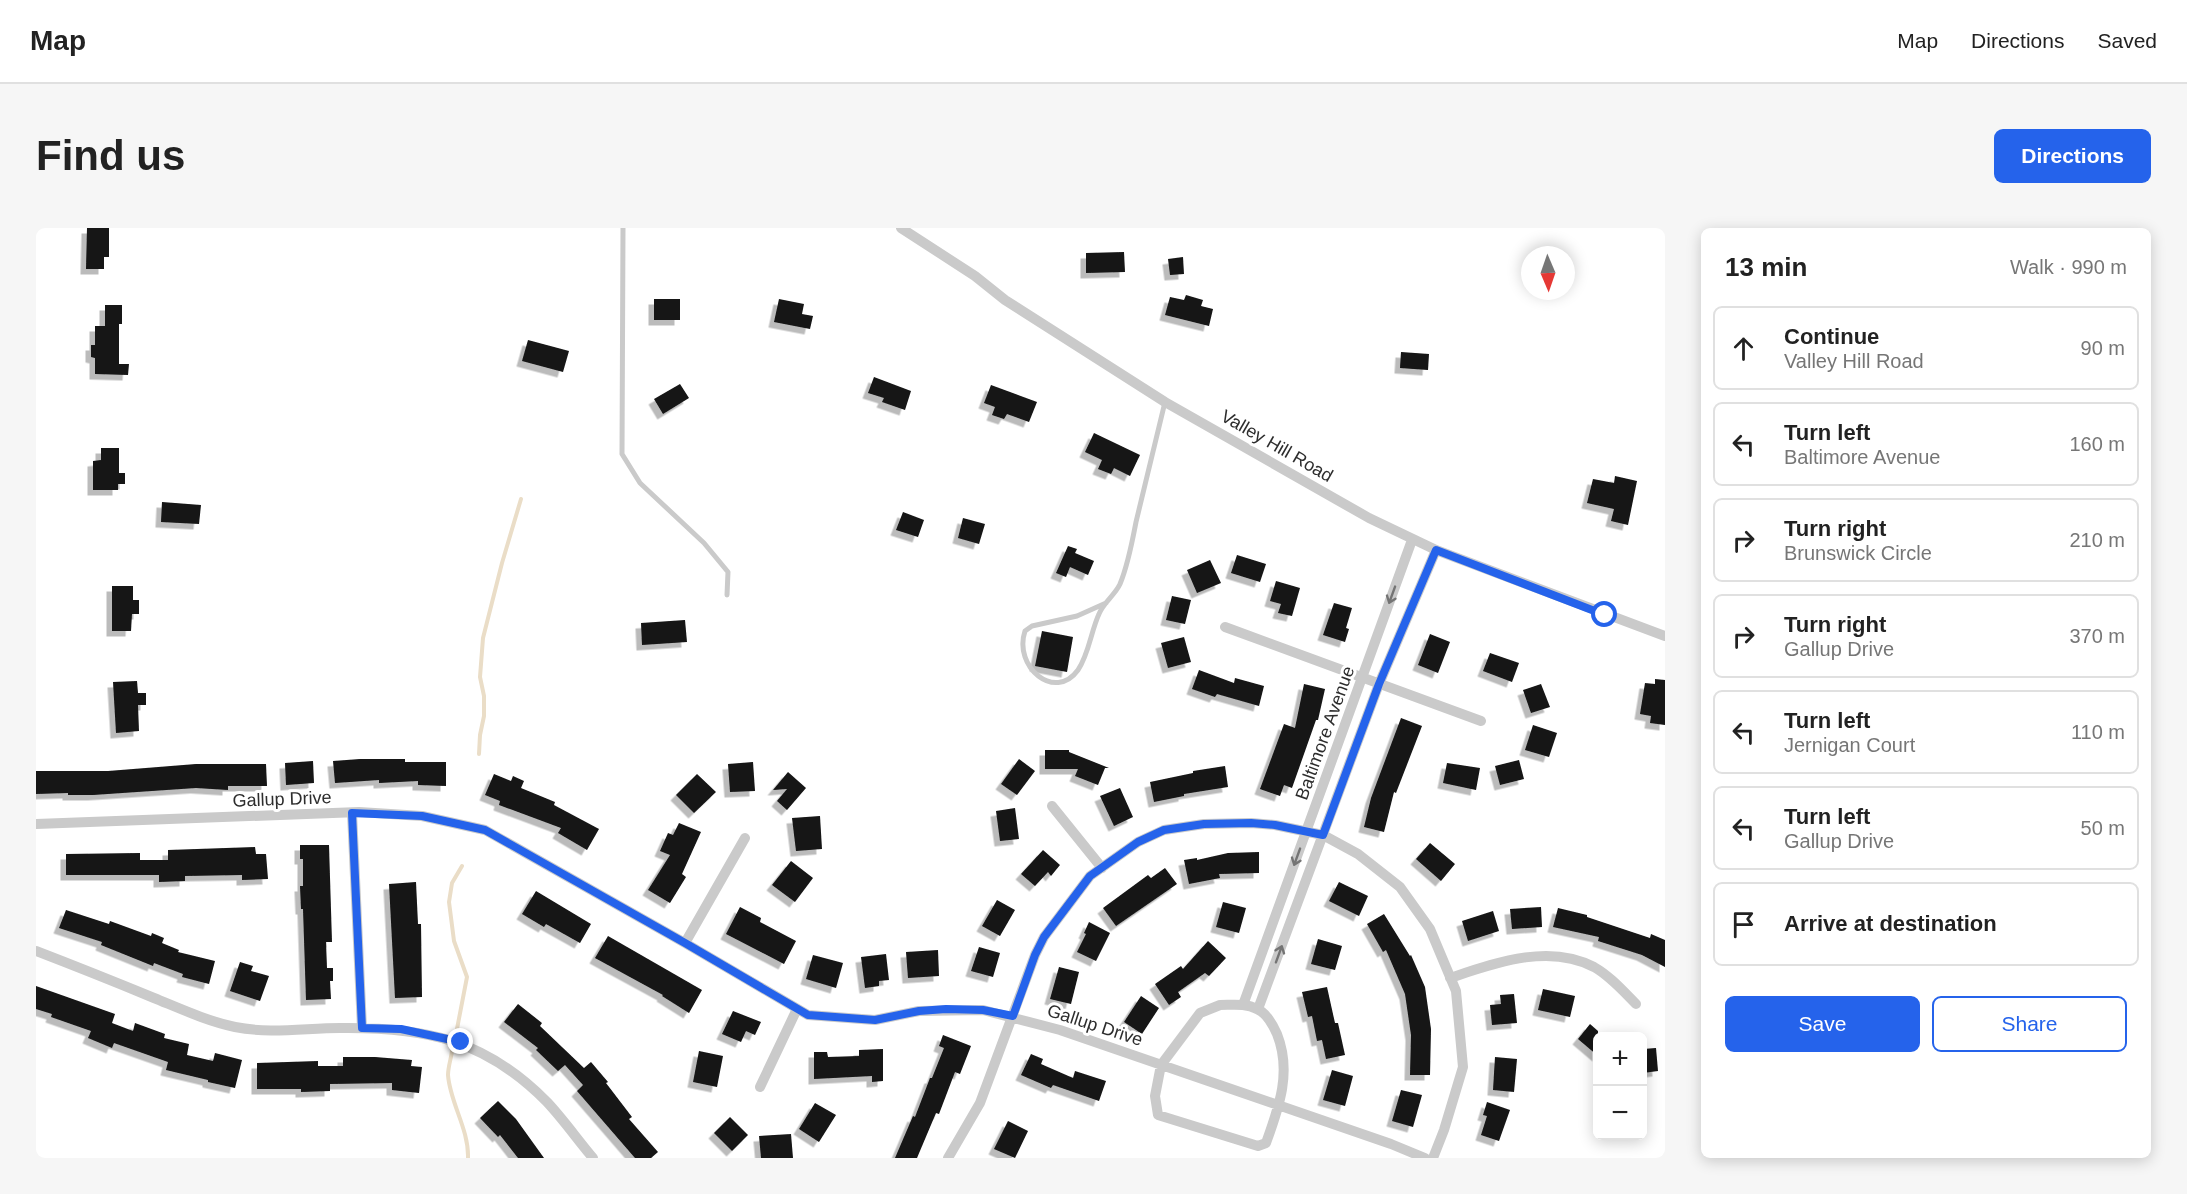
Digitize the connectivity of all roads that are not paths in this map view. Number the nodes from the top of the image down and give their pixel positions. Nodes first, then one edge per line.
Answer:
1 (623, 228) edge
2 (901, 228) edge
3 (1165, 402) junction
4 (1412, 540) junction
5 (1436, 550) junction
6 (728, 595) dead end
7 (1106, 603) junction
8 (1225, 627) dead end
9 (1665, 636) edge
10 (1363, 678) junction
11 (1379, 684) junction
12 (1481, 721) dead end
13 (1052, 806) dead end
14 (352, 813) junction
15 (36, 824) edge
16 (1306, 833) junction
17 (1323, 835) junction
18 (745, 838) dead end
19 (1102, 868) junction
20 (685, 943) junction
21 (36, 951) edge
22 (1450, 978) junction
23 (1636, 1004) dead end
24 (1243, 1005) junction
25 (797, 1009) junction
26 (1258, 1009) junction
27 (1013, 1016) junction
28 (362, 1028) junction
29 (1161, 1065) junction
30 (760, 1087) dead end
31 (1280, 1106) junction
32 (593, 1158) edge
33 (948, 1158) edge
34 (1425, 1158) edge
35 (1433, 1158) edge

1 - 6 lane
2 - 3 street, Valley Hill Road
3 - 4 street, Valley Hill Road
3 - 7 lane
4 - 5 street, Valley Hill Road
4 -> 10 street, Baltimore Avenue
5 - 9 street, Valley Hill Road
5 - 11 street, Baltimore Avenue
7 - 7 lane
8 - 10 street
10 - 11 street
10 - 16 street, Baltimore Avenue
11 - 12 street
11 - 17 street, Baltimore Avenue
13 - 19 street
14 - 15 street, Gallup Drive
14 - 20 street, Gallup Drive
14 - 28 street
16 - 17 street
16 - 19 street
16 -> 24 street, Baltimore Avenue
17 - 22 street
26 -> 17 street, Baltimore Avenue
18 - 20 street
19 - 27 street
20 - 25 street, Gallup Drive
21 - 28 street
22 - 23 street
22 - 35 street
24 - 26 street
24 - 29 street
25 - 27 street, Gallup Drive
25 - 30 street
26 - 31 street
27 - 29 street, Gallup Drive
27 - 33 street
28 - 32 street
29 - 31 street, Gallup Drive
29 - 31 street
31 - 34 street, Gallup Drive

